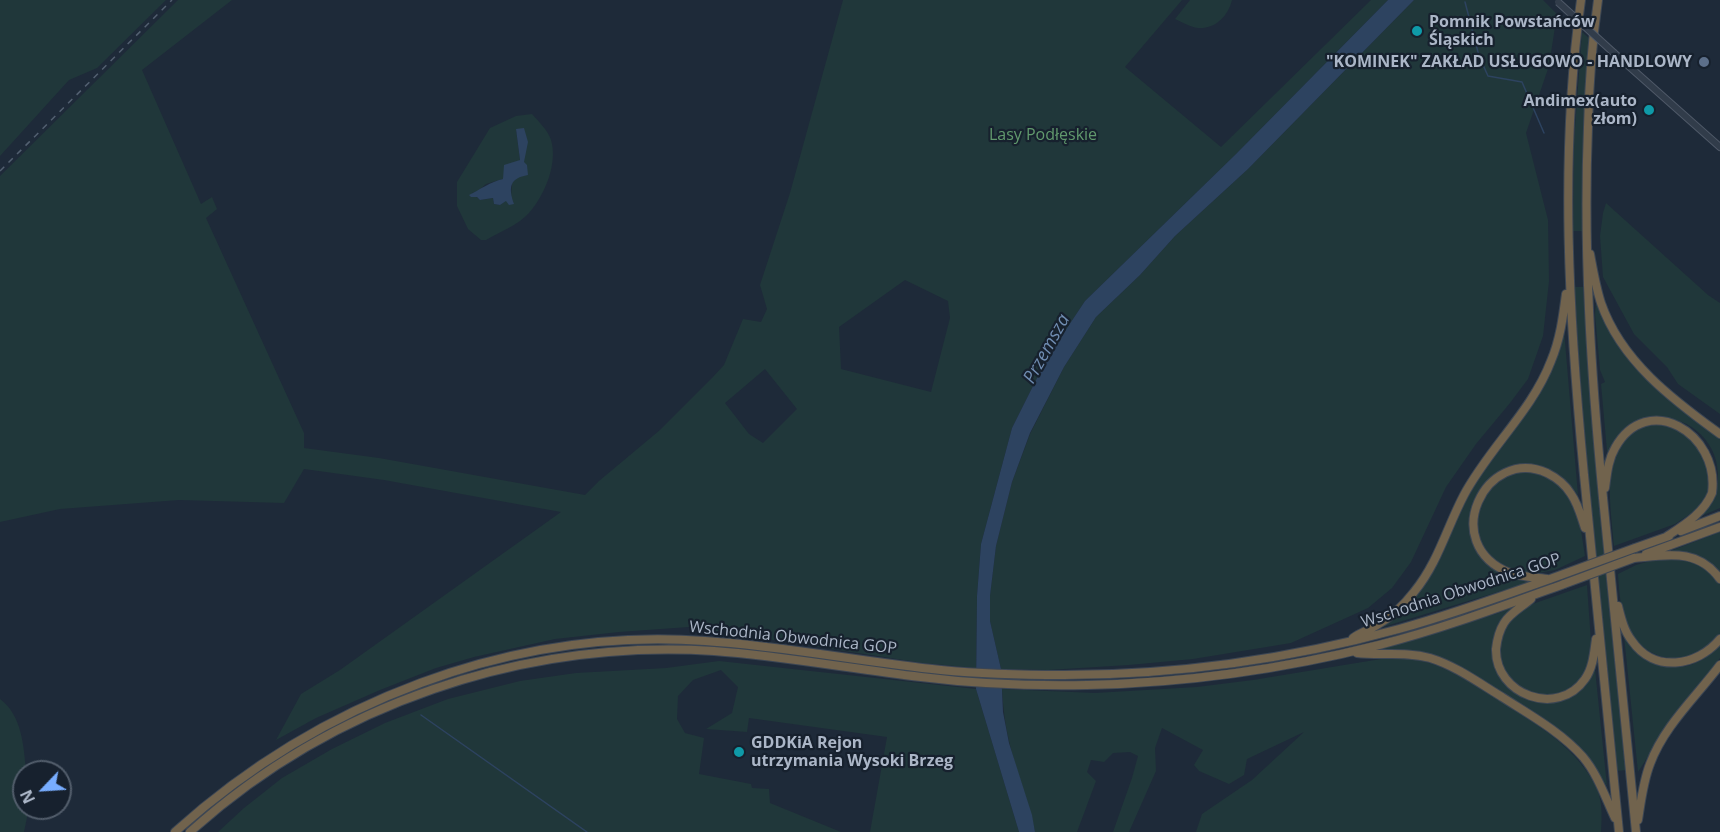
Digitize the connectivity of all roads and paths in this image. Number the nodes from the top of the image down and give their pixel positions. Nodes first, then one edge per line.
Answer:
1 (1581, 0) edge
2 (1598, 0) edge
3 (1557, 1) edge
4 (1720, 147) edge
5 (1586, 228) junction
6 (1569, 275) junction
7 (1720, 434) edge
8 (1603, 500) junction
9 (1720, 516) edge
10 (1720, 527) edge
11 (1666, 537) junction
12 (1590, 544) junction
13 (1634, 558) junction
14 (1550, 579) junction
15 (1720, 579) edge
16 (1612, 587) junction
17 (1539, 593) junction
18 (1598, 627) junction
19 (1720, 639) edge
20 (1347, 642) junction
21 (1350, 652) junction
22 (1720, 665) edge
23 (1618, 829) edge
24 (175, 832) edge
25 (190, 832) edge
26 (1636, 832) edge

1 - 6 highway
2 - 5 highway
3 - 4 street, bridge
5 - 7 highway
5 - 8 highway
6 - 12 highway
6 - 20 highway
8 - 11 highway
8 - 16 highway
9 - 11 highway, Wschodnia Obwodnica GOP
10 - 13 highway, Wschodnia Obwodnica GOP
11 - 14 highway, Wschodnia Obwodnica GOP, bridge
12 - 14 highway
12 - 18 highway
13 - 15 highway
13 - 17 highway, Wschodnia Obwodnica GOP, bridge
14 - 20 highway, Wschodnia Obwodnica GOP
16 - 19 highway
16 - 26 highway
17 - 18 highway
17 - 21 highway, Wschodnia Obwodnica GOP
18 - 23 highway
20 - 24 highway, Wschodnia Obwodnica GOP
21 - 23 highway
21 - 25 highway, Wschodnia Obwodnica GOP
22 - 26 highway

